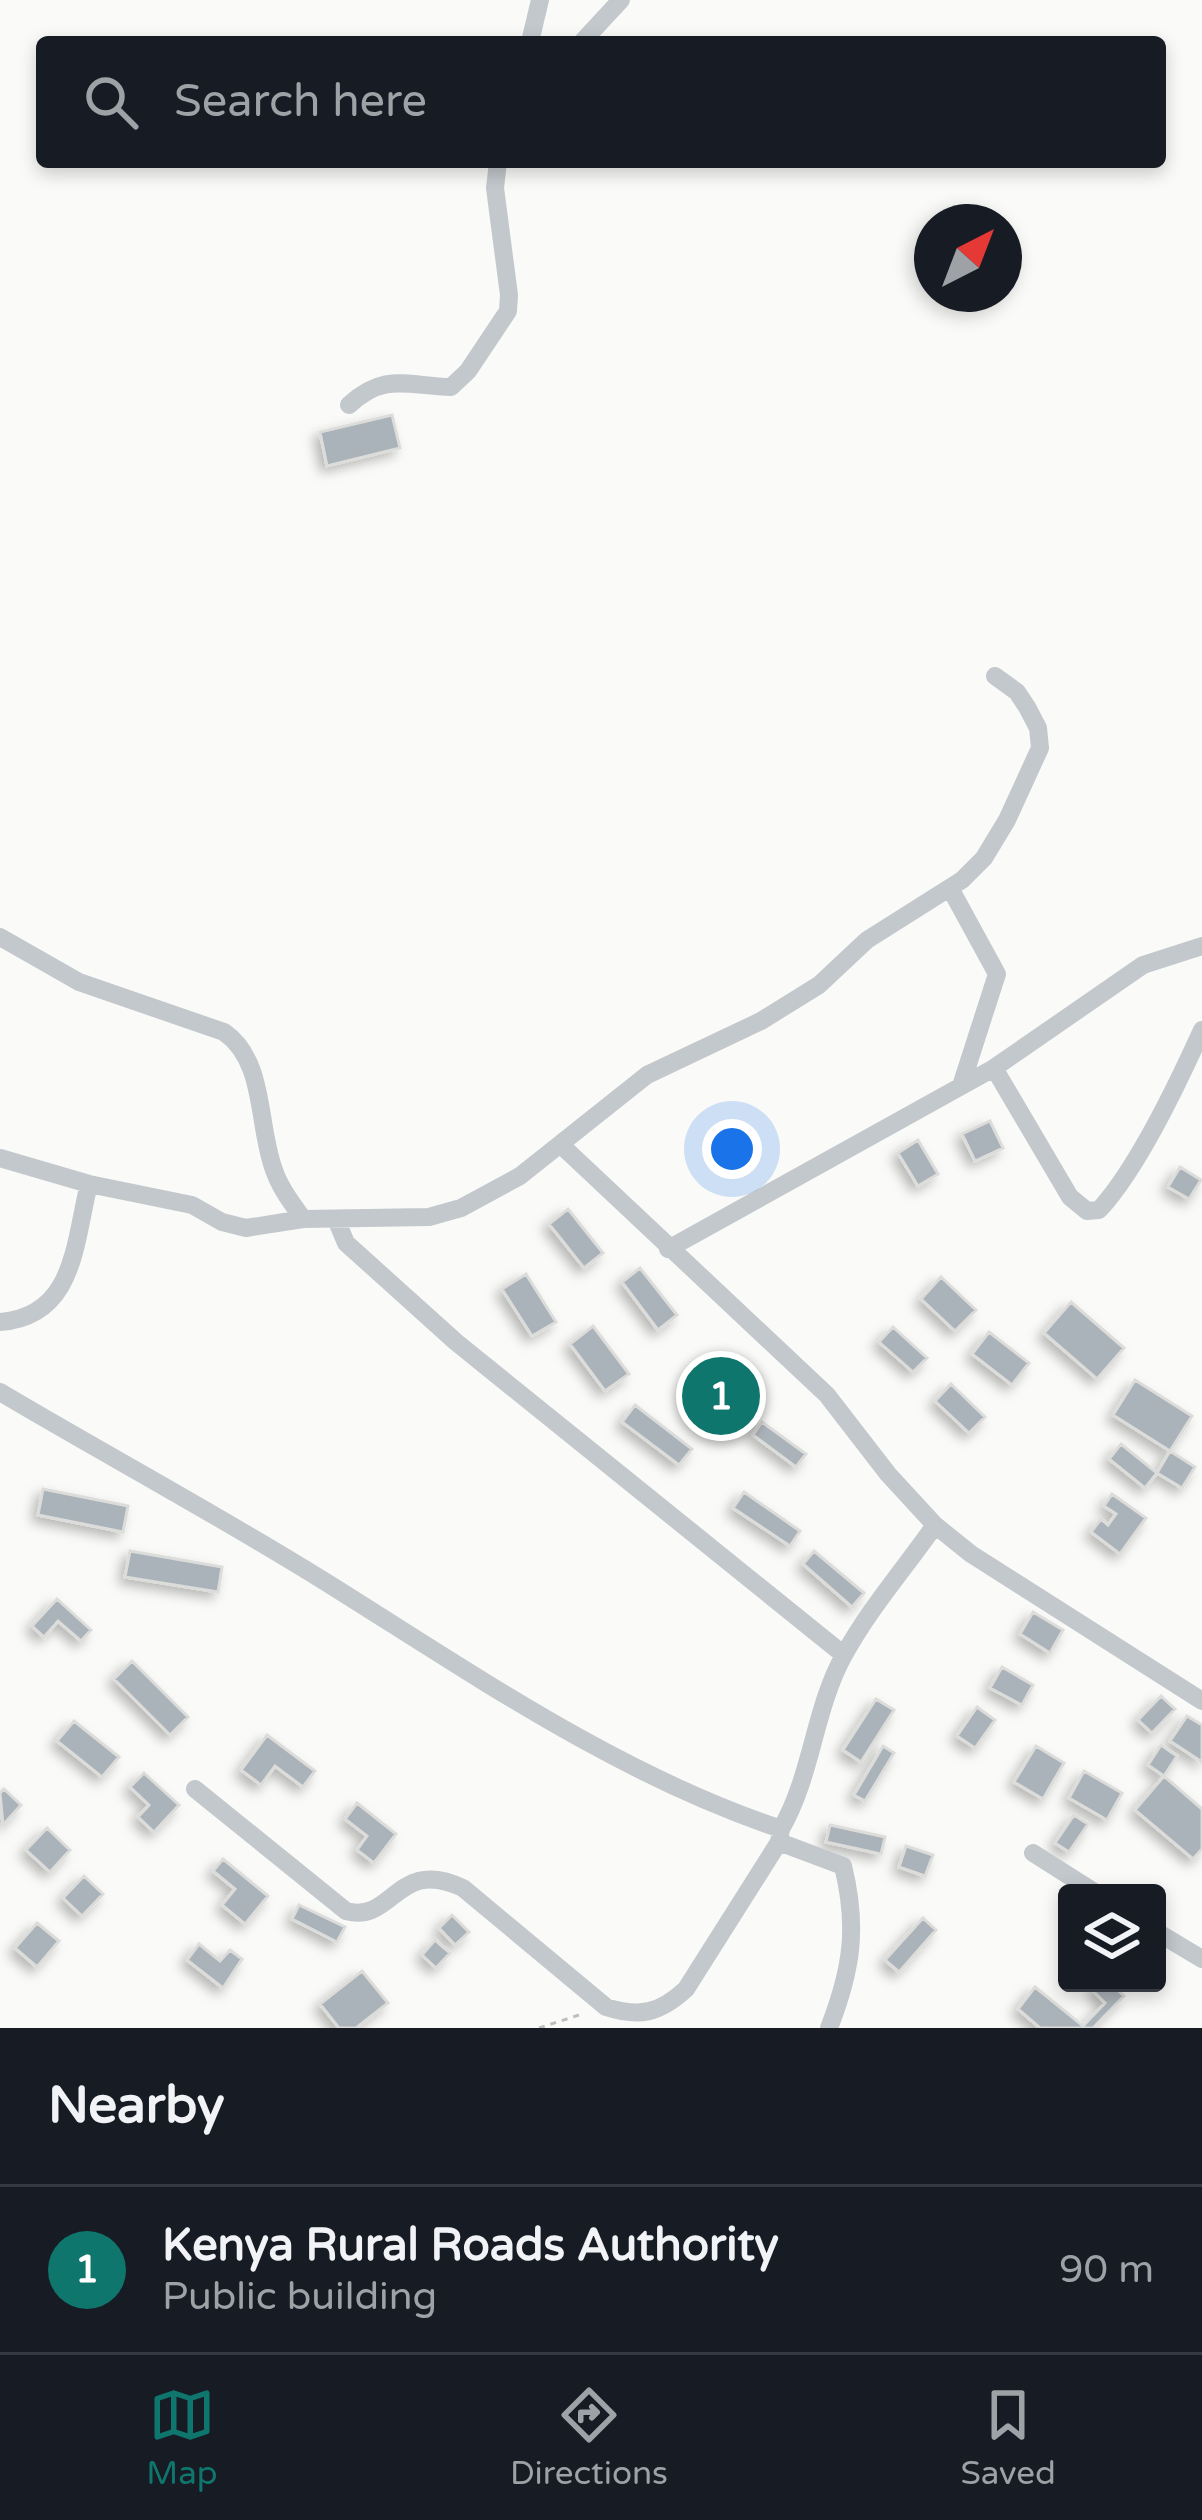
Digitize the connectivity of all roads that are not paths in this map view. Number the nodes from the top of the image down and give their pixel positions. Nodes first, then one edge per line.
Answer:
1 (540, 0) edge
2 (621, 0) edge
3 (531, 36) edge
4 (588, 36) edge
5 (498, 168) edge
6 (349, 405) dead end
7 (995, 676) dead end
8 (950, 888) junction
9 (0, 937) edge
10 (1202, 946) edge
11 (1201, 1035) edge
12 (994, 1068) junction
13 (961, 1086) junction
14 (561, 1145) junction
15 (0, 1158) edge
16 (89, 1184) junction
17 (303, 1219) junction
18 (336, 1219) junction
19 (668, 1249) junction
20 (0, 1322) edge
21 (0, 1393) edge
22 (935, 1525) junction
23 (844, 1655) junction
24 (1202, 1701) edge
25 (195, 1789) dead end
26 (780, 1836) junction
27 (1034, 1853) dead end
28 (1082, 1884) edge
29 (1166, 1937) edge
30 (1202, 1959) edge
31 (830, 2028) edge

1 - 3 street
2 - 4 street
5 - 6 street
7 - 8 street
8 - 13 street
8 - 14 street
9 - 17 street
10 - 12 street
11 - 12 street
12 - 13 street
13 - 19 street
14 - 18 street
14 - 19 street
15 - 16 street
16 - 17 street
16 - 20 street
17 - 18 street
18 - 23 street
19 - 22 street
21 - 26 street
22 - 23 street
22 - 24 street
23 - 26 street
25 - 26 street
26 - 31 street
27 - 28 street
29 - 30 street

